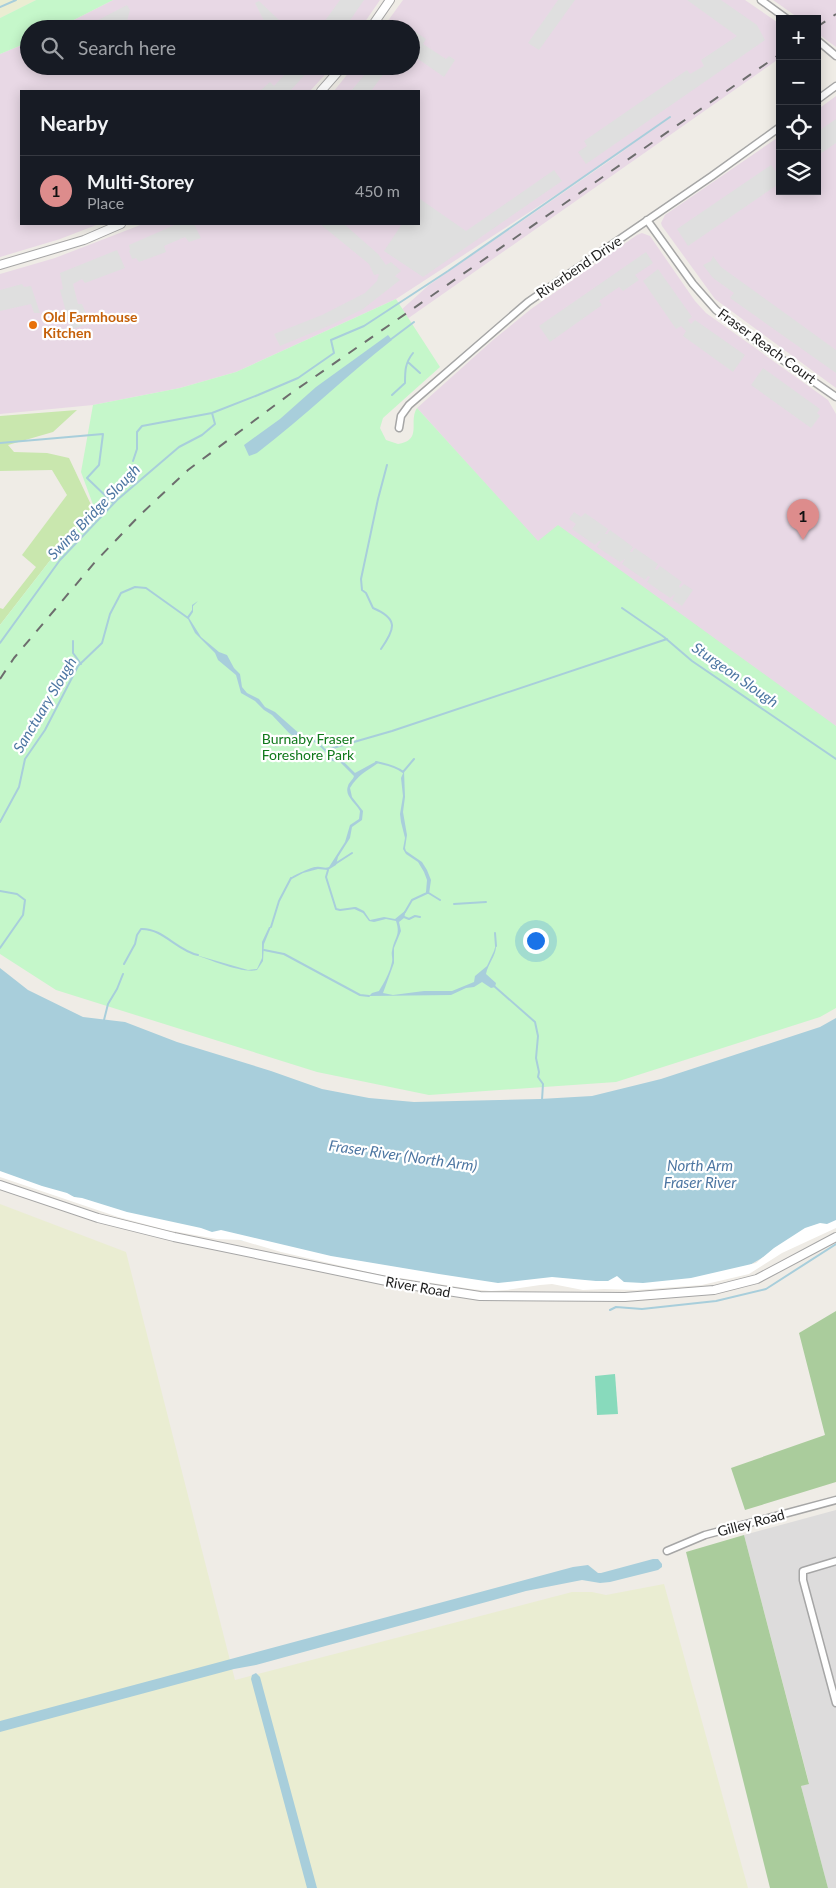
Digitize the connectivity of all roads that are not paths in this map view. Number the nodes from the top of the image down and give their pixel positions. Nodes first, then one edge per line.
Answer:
1 (390, 0) edge
2 (761, 0) edge
3 (782, 15) edge
4 (376, 20) edge
5 (821, 43) edge
6 (836, 56) edge
7 (335, 75) edge
8 (836, 86) edge
9 (322, 90) edge
10 (821, 97) edge
11 (776, 130) edge
12 (647, 220) junction
13 (118, 225) edge
14 (0, 265) edge
15 (836, 397) edge
16 (399, 428) dead end
17 (0, 1185) edge
18 (836, 1237) edge
19 (836, 1500) edge
20 (667, 1551) dead end
21 (836, 1560) edge
22 (836, 1703) edge

1 - 4 street
2 - 3 street
5 - 6 street
7 - 9 street
8 - 10 street
11 - 12 street, Riverbend Drive
12 - 15 street, Fraser Reach Court
12 - 16 street, Riverbend Drive
13 - 14 street
17 - 18 street, River Road
19 - 20 street, Gilley Road
21 - 22 street

